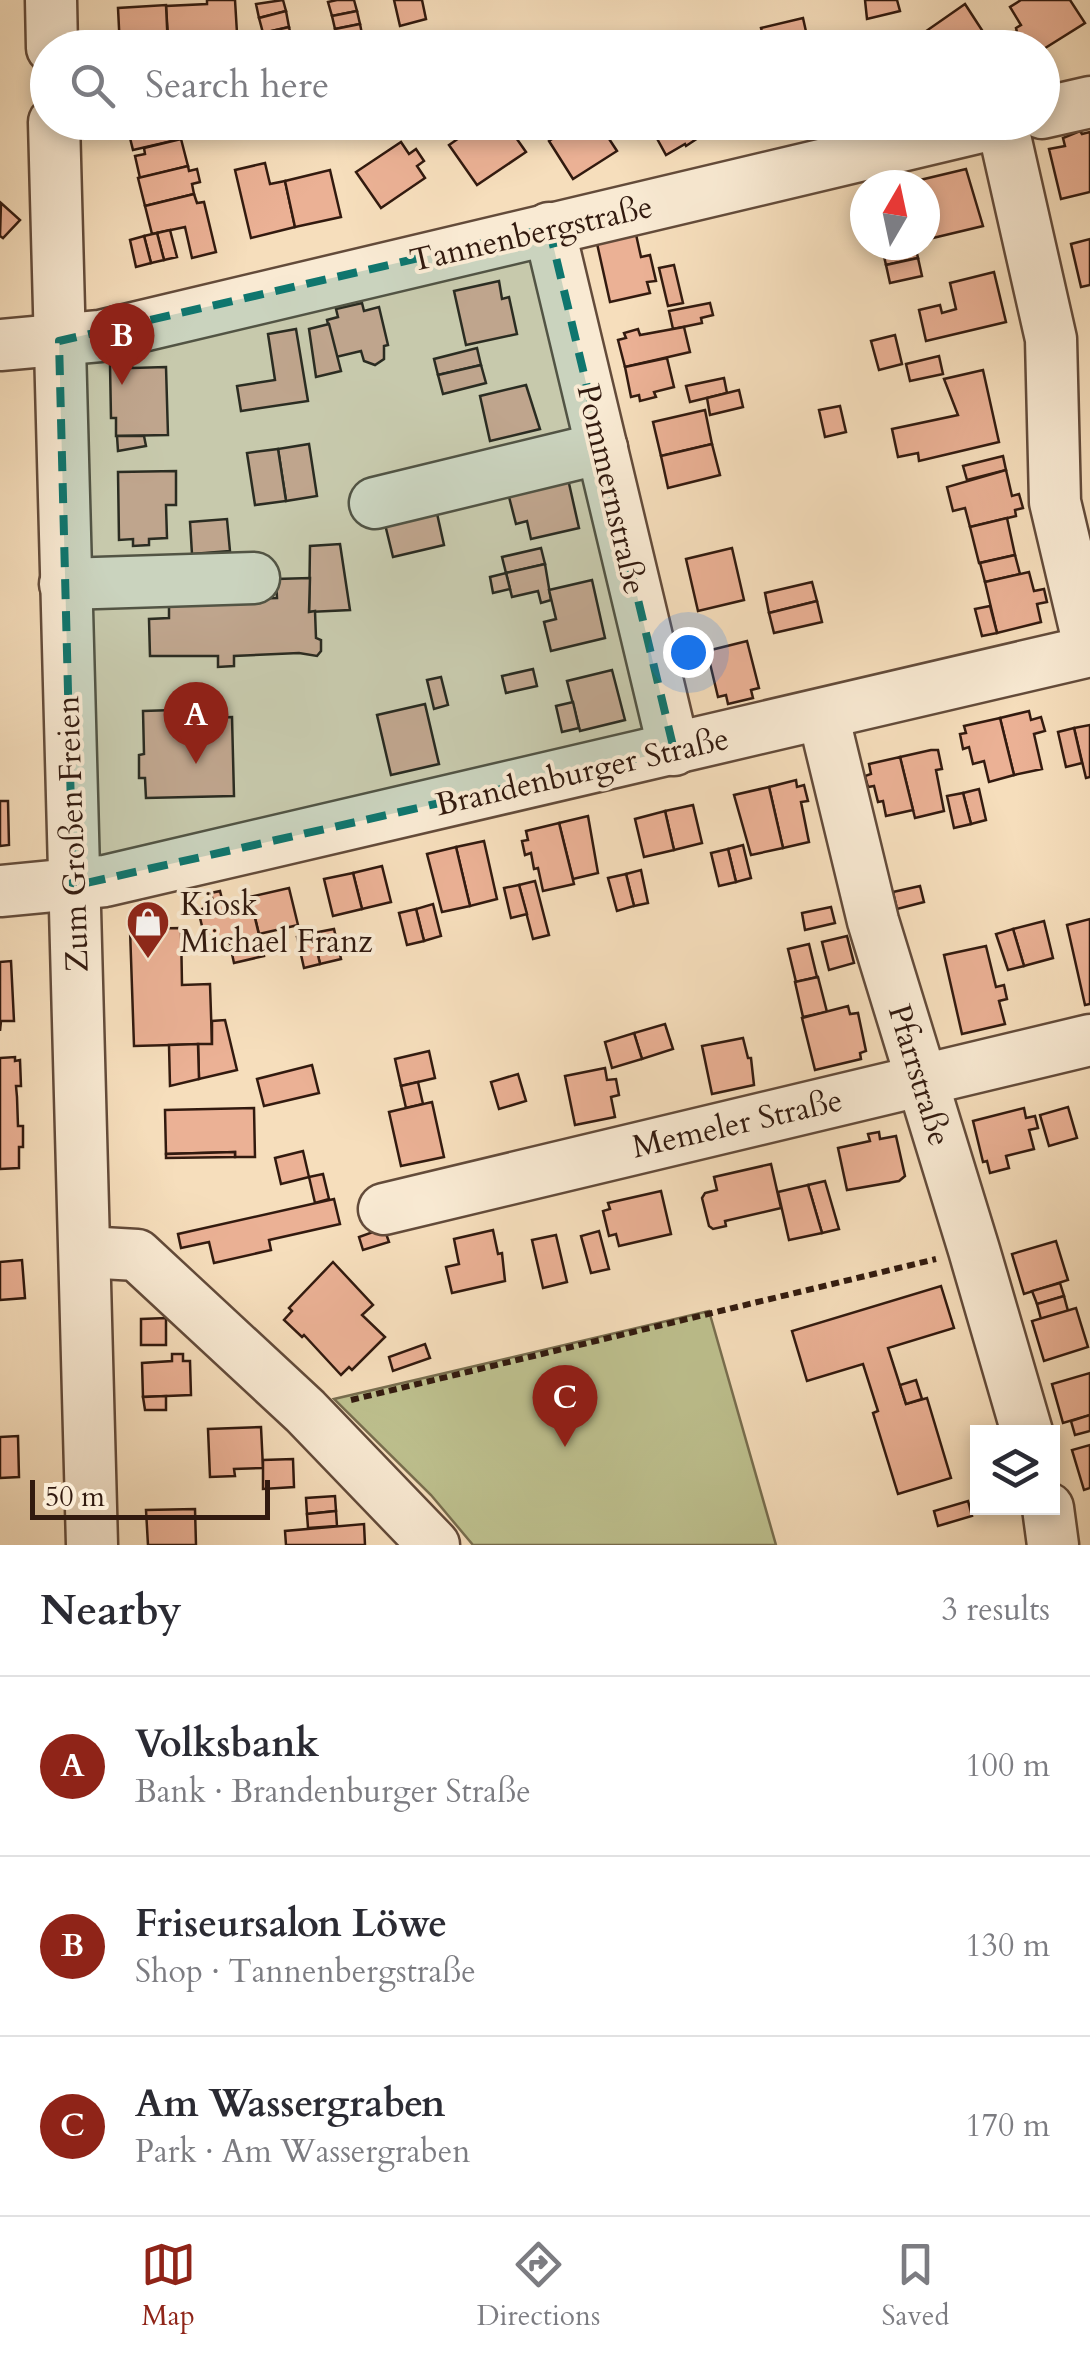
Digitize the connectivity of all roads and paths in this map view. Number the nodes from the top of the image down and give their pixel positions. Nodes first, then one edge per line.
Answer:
1 (51, 0) edge
2 (52, 30) edge
3 (1090, 102) edge
4 (1060, 109) edge
5 (54, 140) edge
6 (925, 140) edge
7 (1006, 140) edge
8 (549, 228) junction
9 (60, 341) junction
10 (0, 345) edge
11 (602, 448) junction
12 (375, 503) dead end
13 (254, 578) dead end
14 (65, 584) junction
15 (1090, 651) edge
16 (823, 715) junction
17 (674, 750) junction
18 (72, 886) junction
19 (0, 891) edge
20 (1090, 1040) edge
21 (921, 1080) junction
22 (384, 1209) dead end
23 (974, 1250) junction
24 (85, 1252) junction
25 (335, 1404) dead end
26 (1025, 1425) edge
27 (1049, 1515) edge
28 (92, 1545) edge
29 (434, 1545) edge
30 (1053, 1545) edge

1 - 2 street
3 - 4 street
5 - 9 street, Zum Großen Freien
6 - 8 street, Tannenbergstraße
7 - 15 street
8 - 9 street, Tannenbergstraße
8 - 11 street, Pommernstraße
9 - 10 street, Tannenbergstraße
9 - 14 street, Zum Großen Freien
11 - 12 street
11 - 17 street, Pommernstraße
13 - 14 street
14 - 18 street, Zum Großen Freien
15 - 16 street, Brandenburger Straße
16 - 17 street, Brandenburger Straße
16 - 21 street, Pfarrstraße
17 - 18 street, Brandenburger Straße
18 - 19 street, Brandenburger Straße
18 - 24 street, Zum Großen Freien
20 - 21 street, Memeler Straße
21 - 22 street, Memeler Straße
21 - 23 street, Pfarrstraße
23 - 25 path
23 - 26 street, Pfarrstraße
24 - 28 street, Zum Großen Freien
24 - 29 street
27 - 30 street

